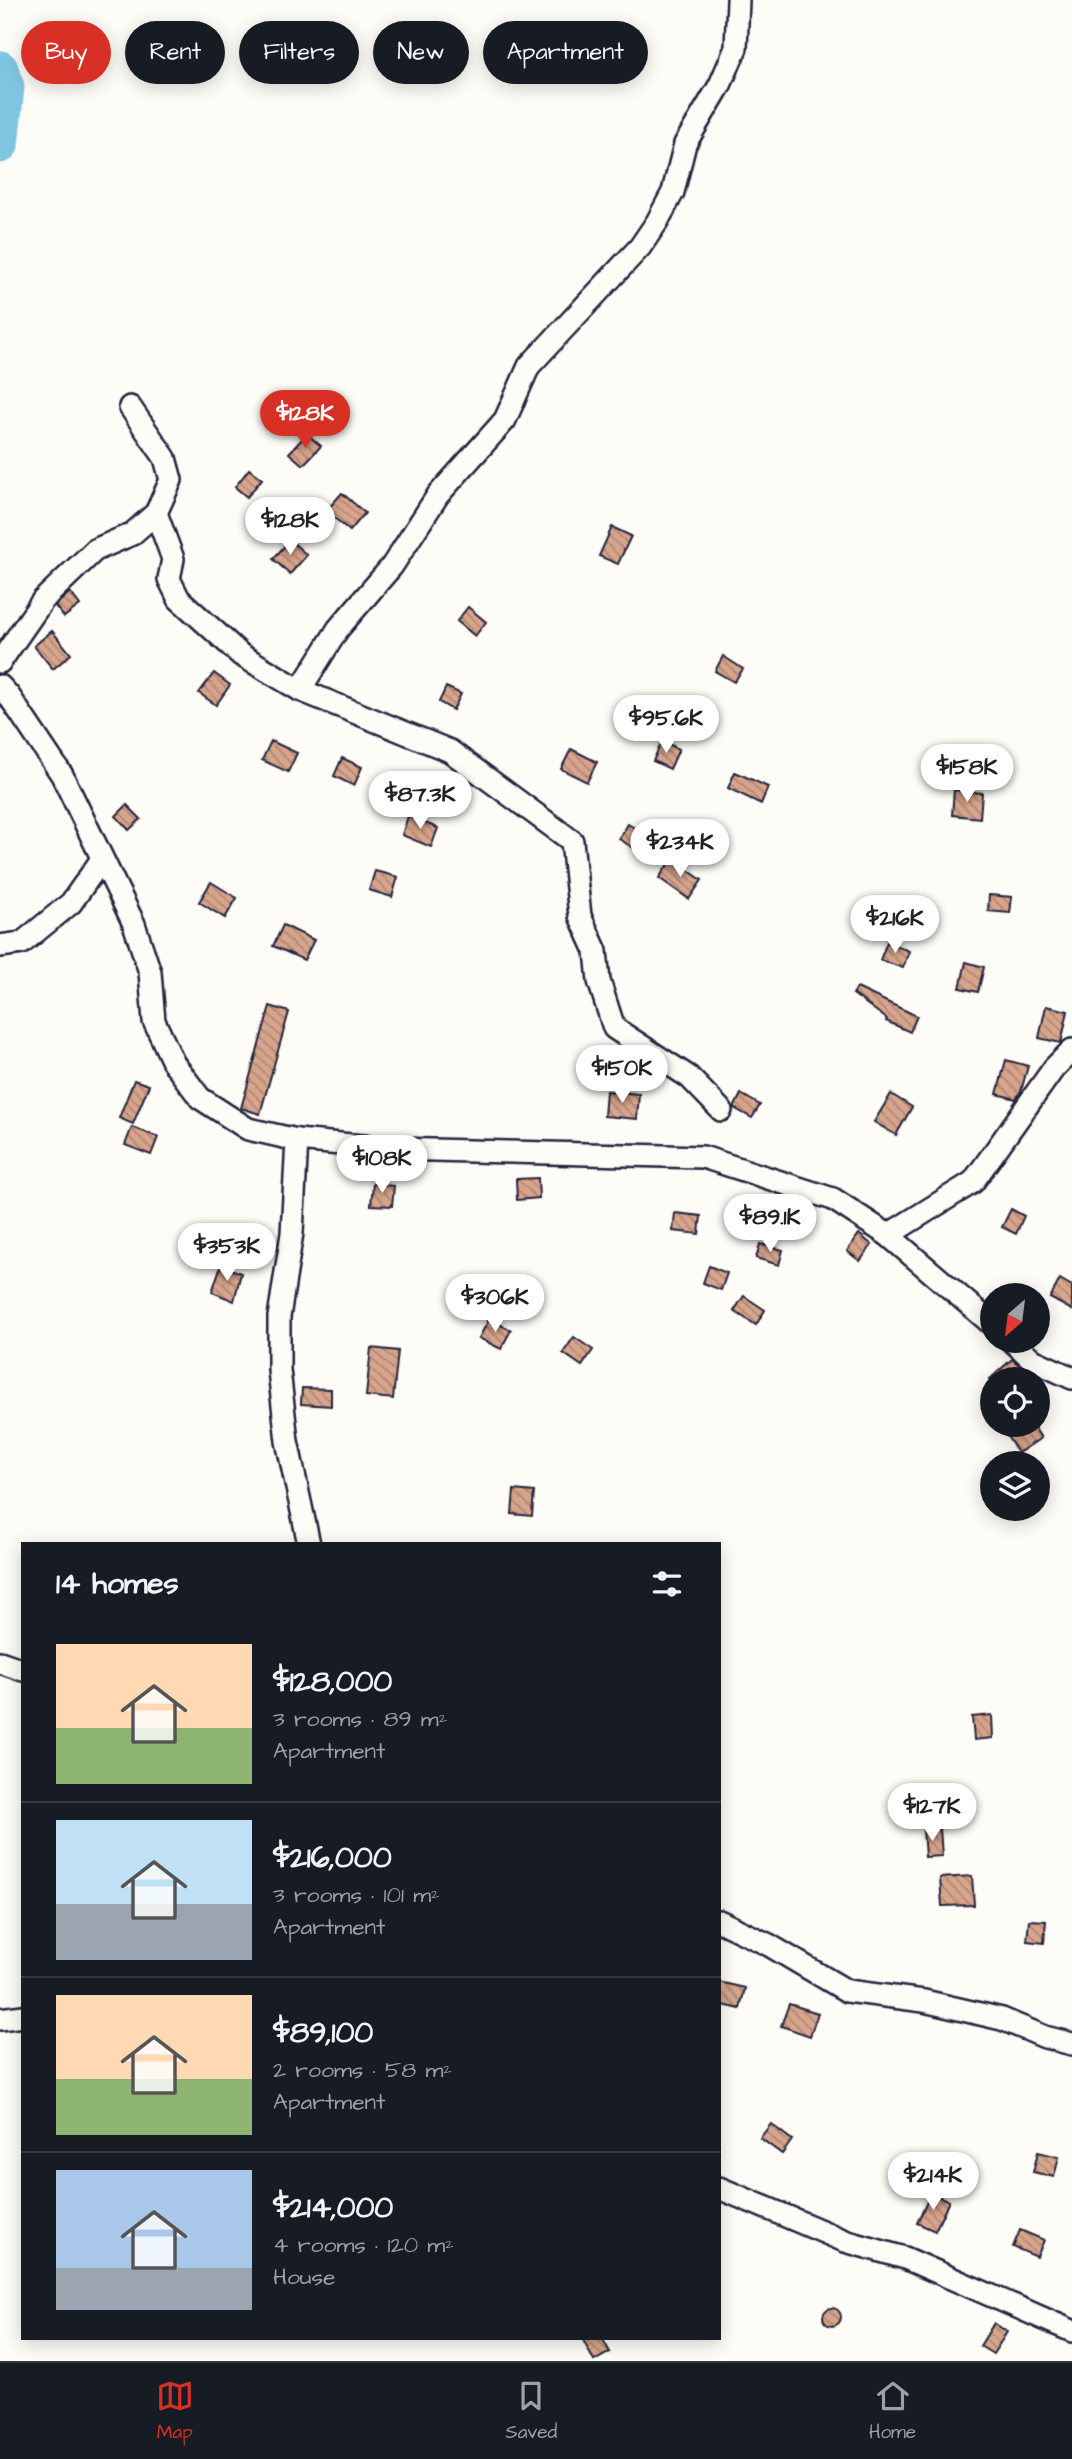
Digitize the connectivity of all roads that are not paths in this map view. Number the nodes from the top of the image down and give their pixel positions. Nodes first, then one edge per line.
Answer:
1 (738, 0) edge
2 (130, 407) dead end
3 (156, 513) junction
4 (0, 662) edge
5 (0, 686) edge
6 (300, 690) junction
7 (102, 859) junction
8 (0, 946) edge
9 (1072, 1050) edge
10 (721, 1110) dead end
11 (298, 1140) junction
12 (888, 1235) junction
13 (980, 1314) edge
14 (1026, 1353) edge
15 (1072, 1378) edge
16 (309, 1542) edge
17 (0, 1662) edge
18 (21, 1669) edge
19 (721, 1922) edge
20 (0, 2002) edge
21 (13, 2017) edge
22 (1072, 2044) edge
23 (721, 2189) edge
24 (1072, 2331) edge

1 - 6 street
2 - 3 street
3 - 4 street
3 - 6 street
5 - 7 street
6 - 10 street
7 - 8 street
7 - 11 street
9 - 12 street
11 - 12 street
11 - 16 street
12 - 13 street
14 - 15 street
17 - 18 street
19 - 22 street
20 - 21 street
23 - 24 street

